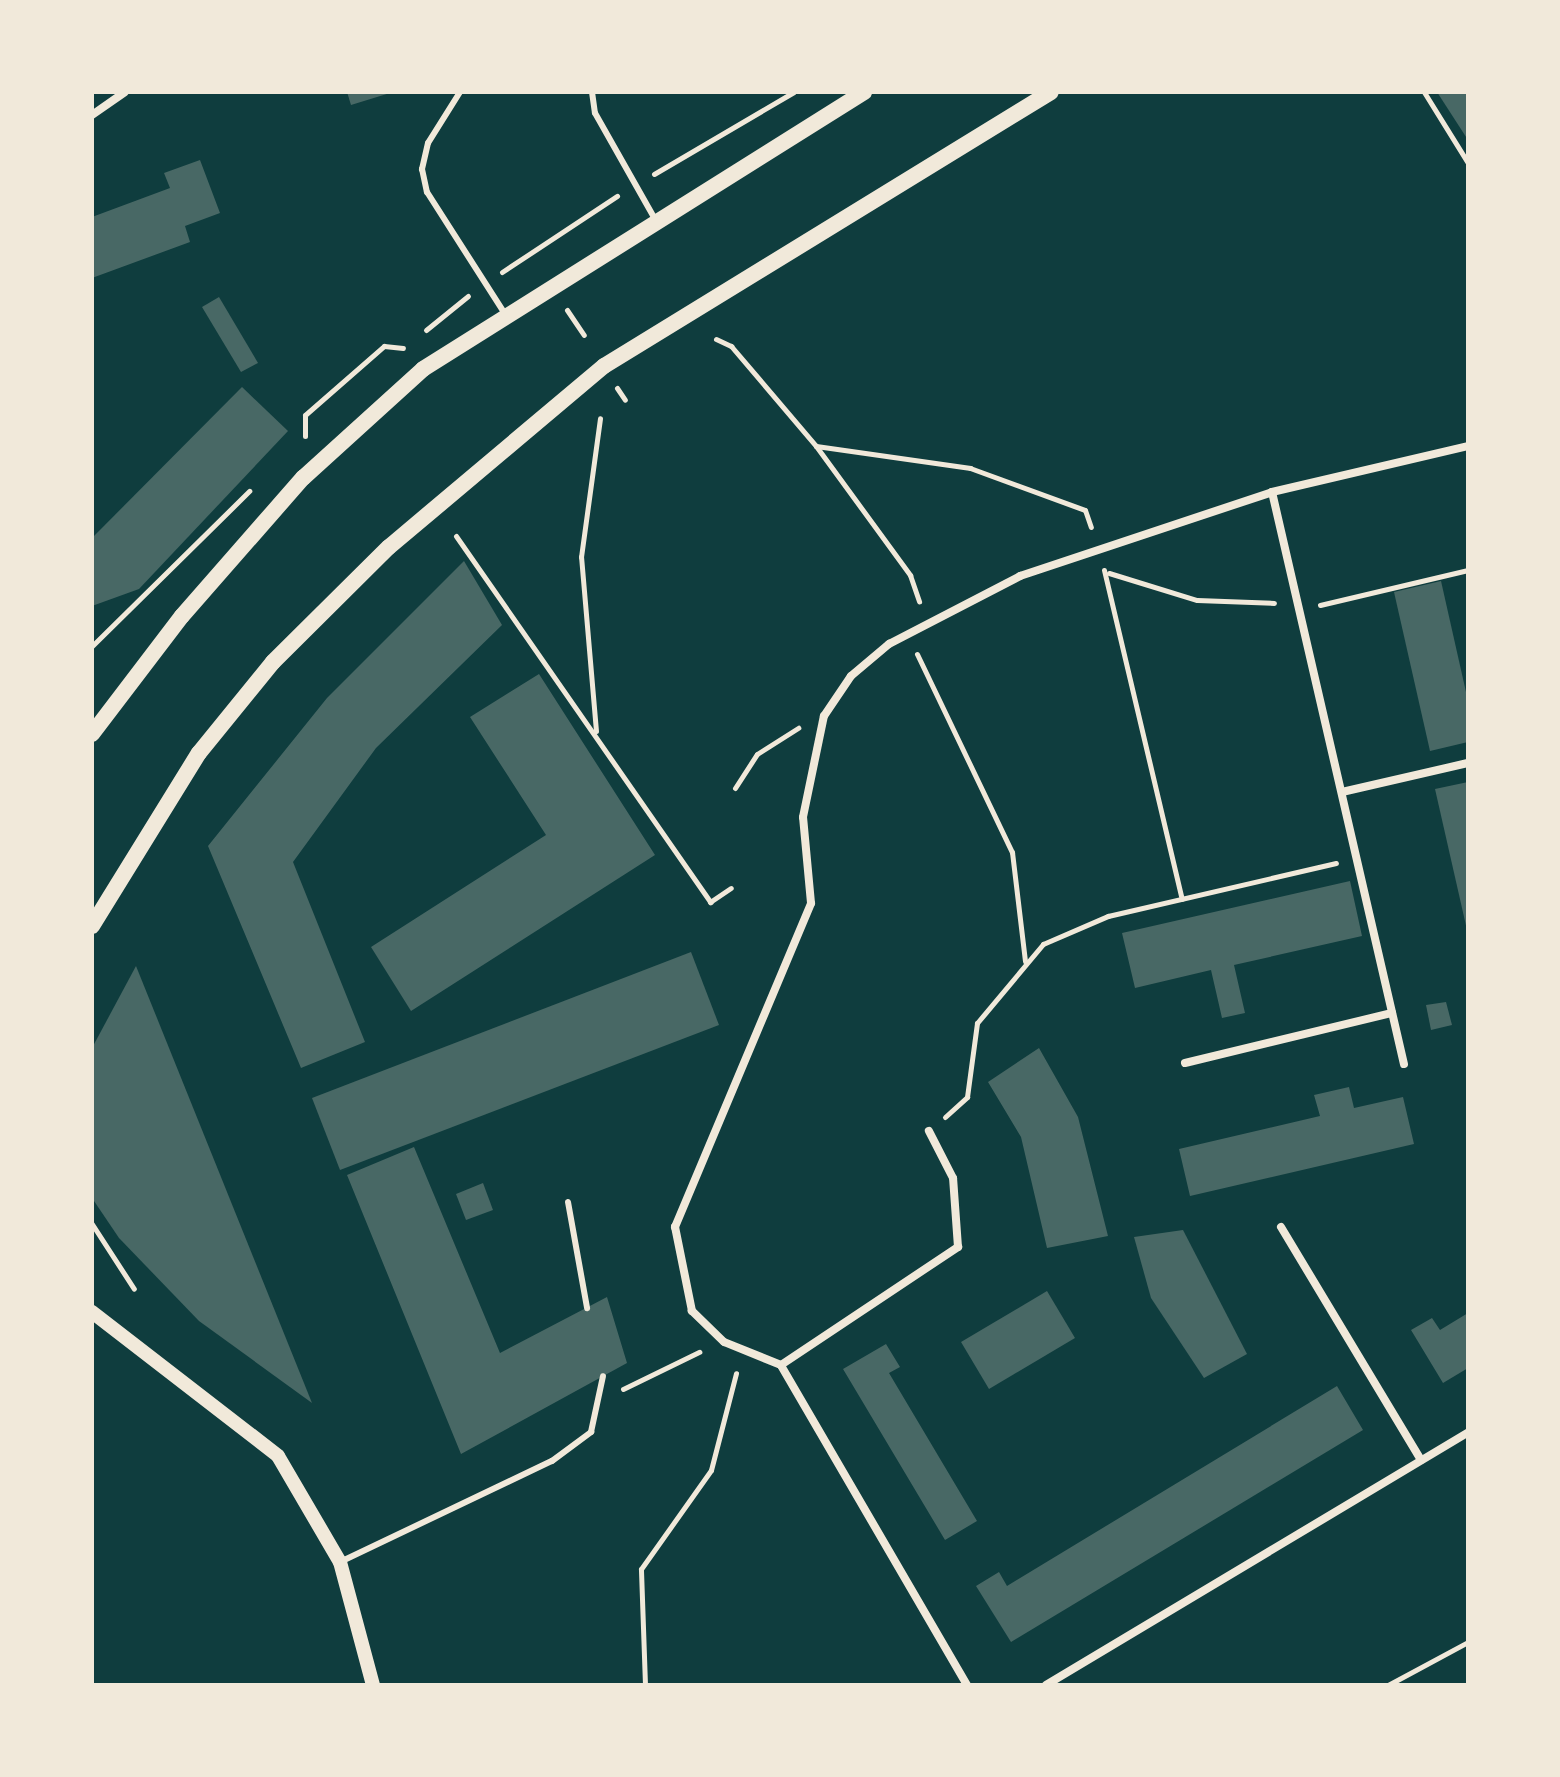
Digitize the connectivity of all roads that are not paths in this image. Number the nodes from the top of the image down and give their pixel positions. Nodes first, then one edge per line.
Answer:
1 (125, 92) edge
2 (460, 92) edge
3 (592, 92) edge
4 (864, 92) edge
5 (1051, 92) edge
6 (92, 115) edge
7 (655, 219) junction
8 (505, 314) junction
9 (1468, 446) edge
10 (1272, 492) junction
11 (92, 734) edge
12 (1468, 763) edge
13 (1342, 792) junction
14 (92, 926) edge
15 (1392, 1013) junction
16 (1185, 1063) dead end
17 (1404, 1064) dead end
18 (929, 1131) road end
19 (568, 1202) dead end
20 (1281, 1227) dead end
21 (587, 1308) dead end
22 (92, 1312) edge
23 (781, 1365) junction
24 (603, 1376) dead end
25 (1468, 1432) edge
26 (1421, 1460) junction
27 (340, 1562) junction
28 (373, 1685) edge
29 (967, 1685) edge
30 (1046, 1685) edge

1 - 6 street
2 - 8 lane
3 - 7 lane
4 - 7 main road
5 - 14 main road
7 - 8 main road
8 - 11 main road
9 - 10 street
10 - 13 street
10 - 23 street
12 - 13 street
13 - 15 street
15 - 16 street
15 - 17 street
18 - 23 street
19 - 21 lane
20 - 26 street
22 - 27 street
23 - 29 street
24 - 27 lane
25 - 26 street
26 - 30 street
27 - 28 street

